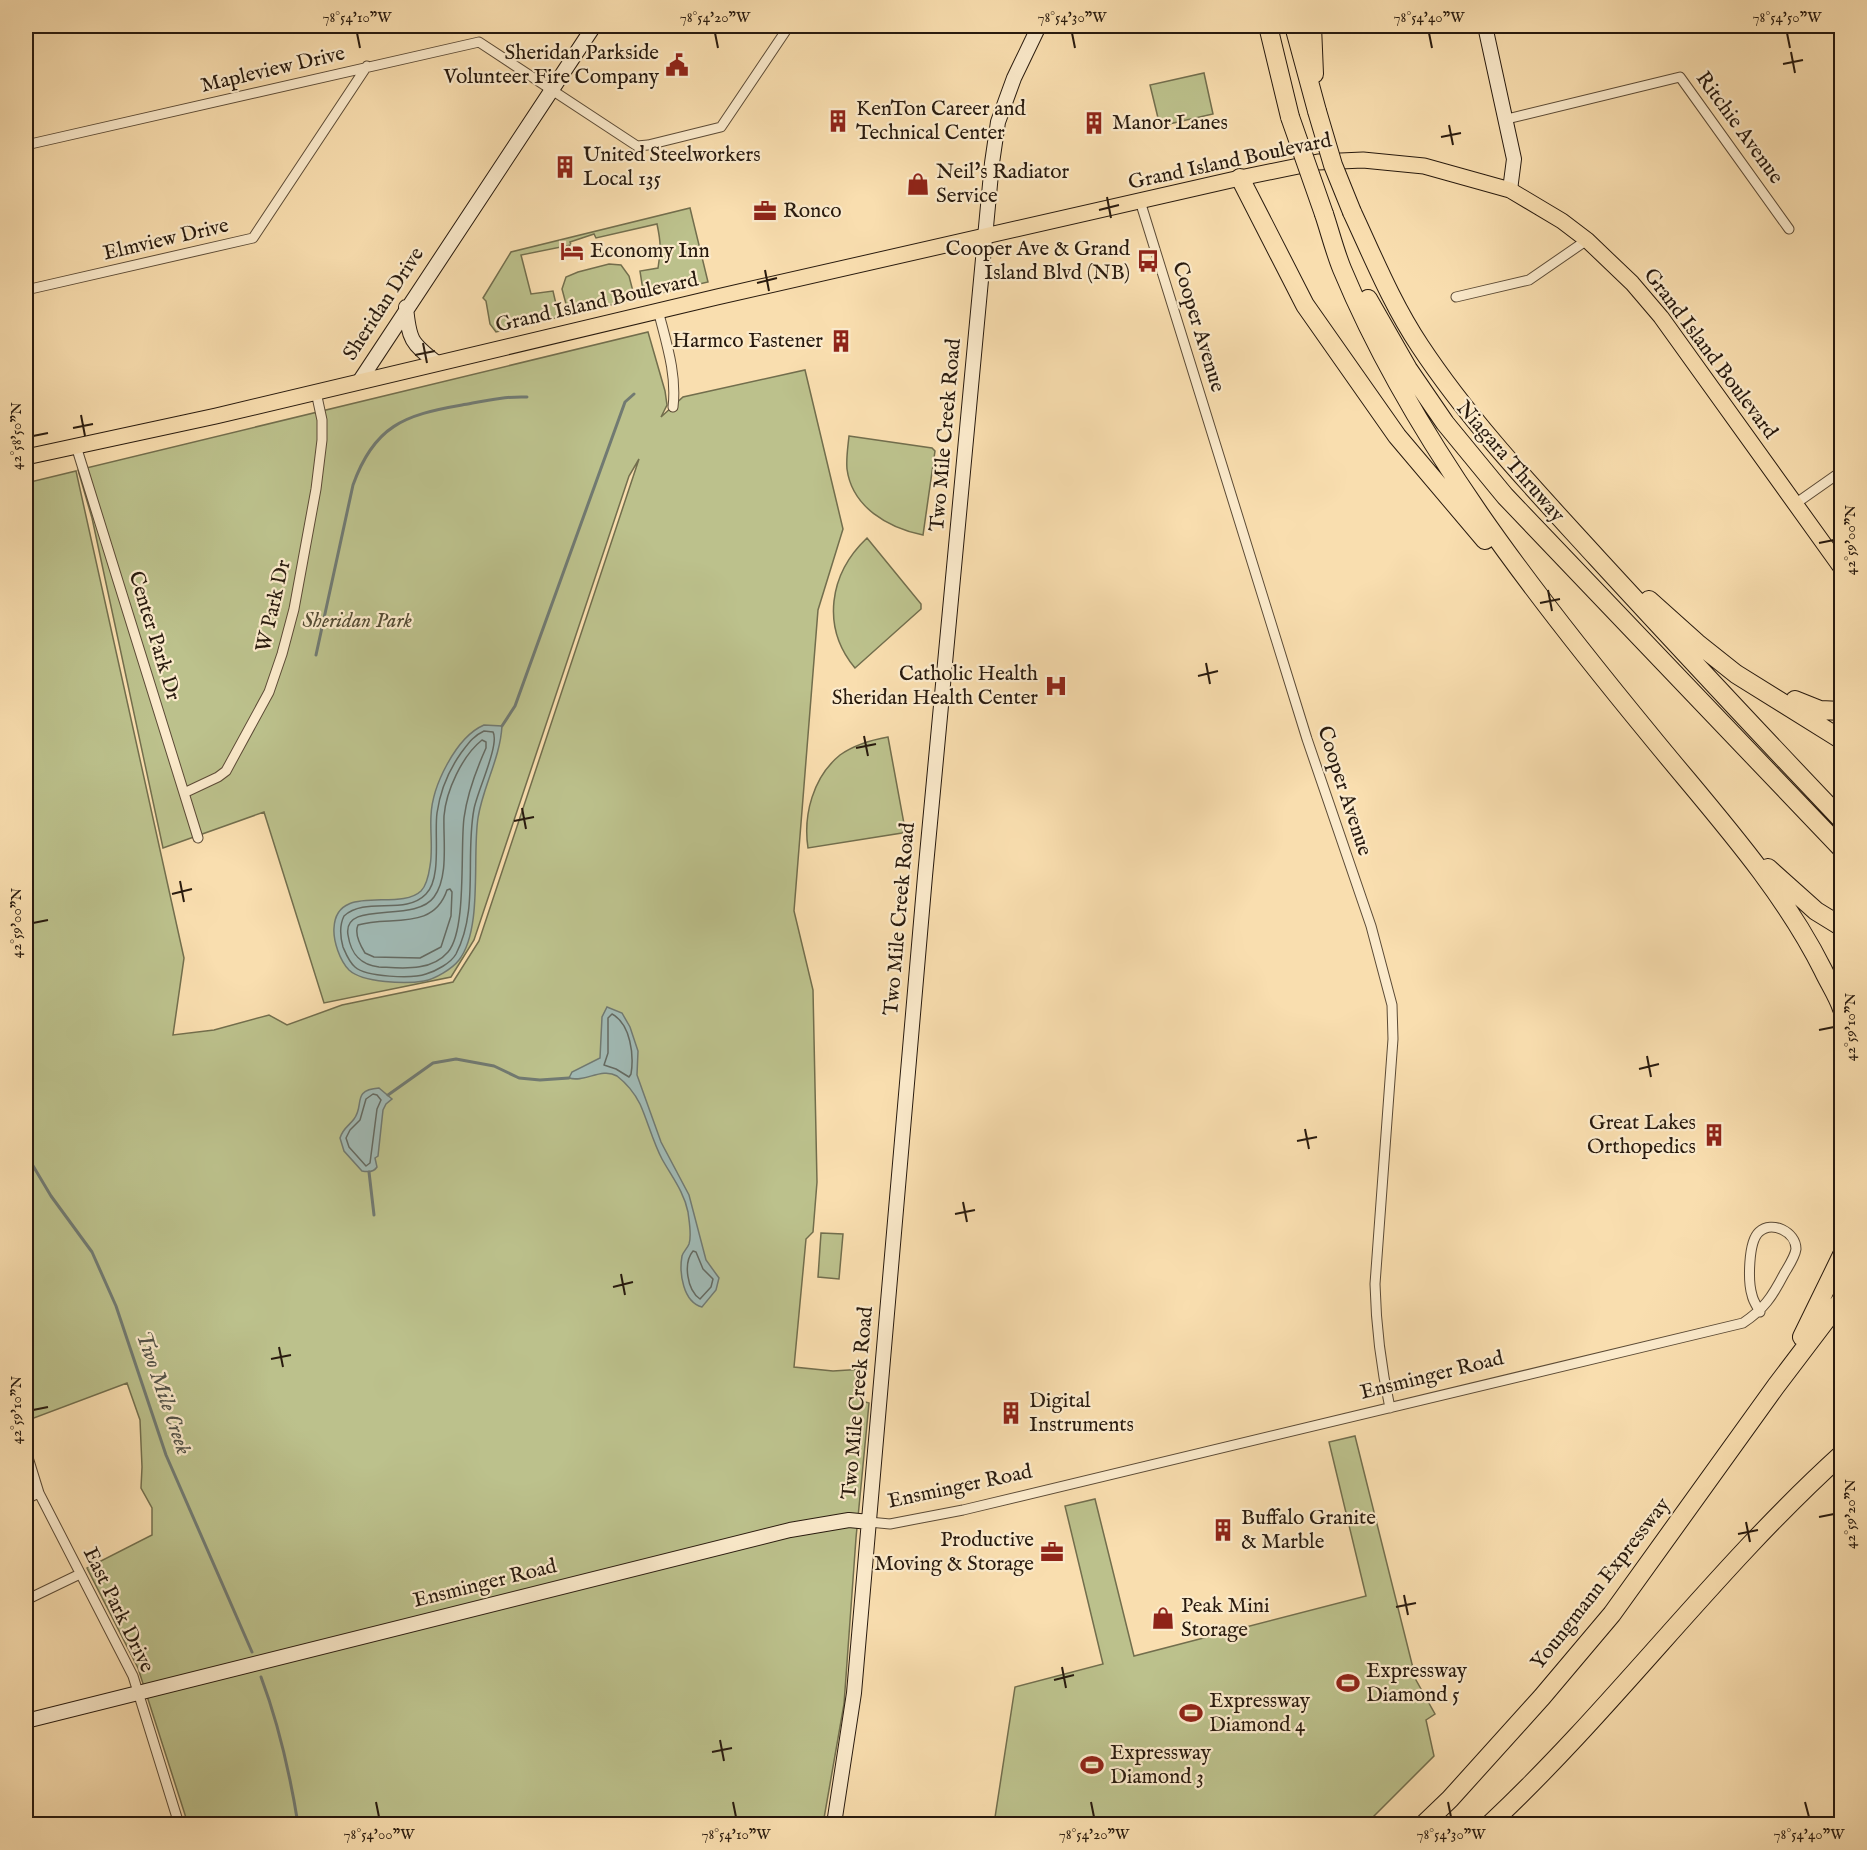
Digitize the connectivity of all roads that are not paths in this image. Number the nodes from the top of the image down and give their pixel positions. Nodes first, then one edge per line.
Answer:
1 (594, 26) edge
2 (789, 26) edge
3 (1039, 26) edge
4 (1268, 26) edge
5 (1294, 26) edge
6 (1311, 26) edge
7 (1485, 26) edge
8 (367, 66) junction
9 (552, 89) junction
10 (1317, 111) junction
11 (1507, 119) junction
12 (26, 146) edge
13 (1240, 178) junction
14 (1510, 190) junction
15 (1140, 201) junction
16 (1324, 214) junction
17 (1789, 229) dead end
18 (986, 235) junction
19 (1587, 240) junction
20 (26, 290) edge
21 (1455, 297) dead end
22 (406, 307) junction
23 (658, 310) junction
24 (437, 363) junction
25 (358, 382) junction
26 (316, 392) junction
27 (673, 407) dead end
28 (75, 446) junction
29 (26, 457) edge
30 (1842, 471) edge
31 (1795, 504) junction
32 (1565, 523) junction
33 (1842, 568) edge
34 (1561, 624) junction
35 (1749, 682) junction
36 (1842, 711) edge
37 (1842, 740) edge
38 (184, 793) junction
39 (1842, 820) edge
40 (1724, 824) junction
41 (198, 838) dead end
42 (1842, 849) edge
43 (1842, 927) edge
44 (1842, 1009) edge
45 (1842, 1255) edge
46 (1842, 1299) edge
47 (1760, 1312) junction
48 (1776, 1386) junction
49 (1390, 1408) junction
50 (26, 1451) edge
51 (1842, 1454) edge
52 (1842, 1468) edge
53 (1812, 1482) junction
54 (39, 1493) junction
55 (26, 1499) edge
56 (869, 1522) junction
57 (81, 1574) junction
58 (26, 1600) edge
59 (138, 1692) junction
60 (26, 1721) edge
61 (1842, 1818) edge
62 (179, 1824) edge
63 (834, 1824) edge
64 (1424, 1824) edge
65 (1490, 1824) edge
66 (1834, 1824) edge

1 - 9 street, Sheridan Drive
2 - 9 street, Mapleview Drive
3 - 18 street, Two Mile Creek Road
4 - 16 highway, Niagara Thruway, bridge
5 - 10 highway, Niagara Thruway
6 - 10 highway
7 - 11 street
8 - 9 street, Mapleview Drive
8 - 12 street, Mapleview Drive
8 - 20 street, Elmview Drive
9 - 22 street, Sheridan Drive
10 - 32 highway, Niagara Thruway, bridge
11 - 14 street
11 - 17 street, Ritchie Avenue
13 - 14 main road, Grand Island Boulevard
13 - 15 main road, Grand Island Boulevard
13 - 34 highway
14 - 19 main road, Grand Island Boulevard
15 - 18 main road, Grand Island Boulevard
15 - 49 street, Cooper Avenue
16 - 34 highway
16 - 42 highway, Niagara Thruway
18 - 23 main road, Grand Island Boulevard
18 - 56 street, Two Mile Creek Road
19 - 21 street
19 - 31 main road, Grand Island Boulevard
22 - 24 street
22 - 25 street, Sheridan Drive
23 - 24 main road, Grand Island Boulevard
23 - 27 street
24 - 25 main road, Grand Island Boulevard
25 - 26 main road, Sheridan Drive
26 - 28 main road, Sheridan Drive
26 - 38 street, W Park Dr
28 - 29 main road, Sheridan Drive
28 - 38 street, Center Park Dr
30 - 31 street
31 - 33 main road, Grand Island Boulevard
32 - 35 highway
32 - 39 highway, Niagara Thruway
34 - 40 highway
35 - 36 highway
35 - 37 highway
38 - 41 street, Center Park Dr
40 - 43 highway
40 - 44 highway
45 - 48 highway
46 - 48 highway
47 - 47 street, Ensminger Road
47 - 49 street, Ensminger Road
48 - 64 highway, Youngmann Expressway
49 - 56 street, Ensminger Road
50 - 54 street, East Park Drive
51 - 53 highway
52 - 53 highway
53 - 65 highway
54 - 55 street
54 - 57 street, East Park Drive
56 - 59 street, Ensminger Road
56 - 63 street, Two Mile Creek Road
57 - 58 street
57 - 59 street, East Park Drive
59 - 60 street, Ensminger Road
59 - 62 street, East Park Drive
61 - 66 street

